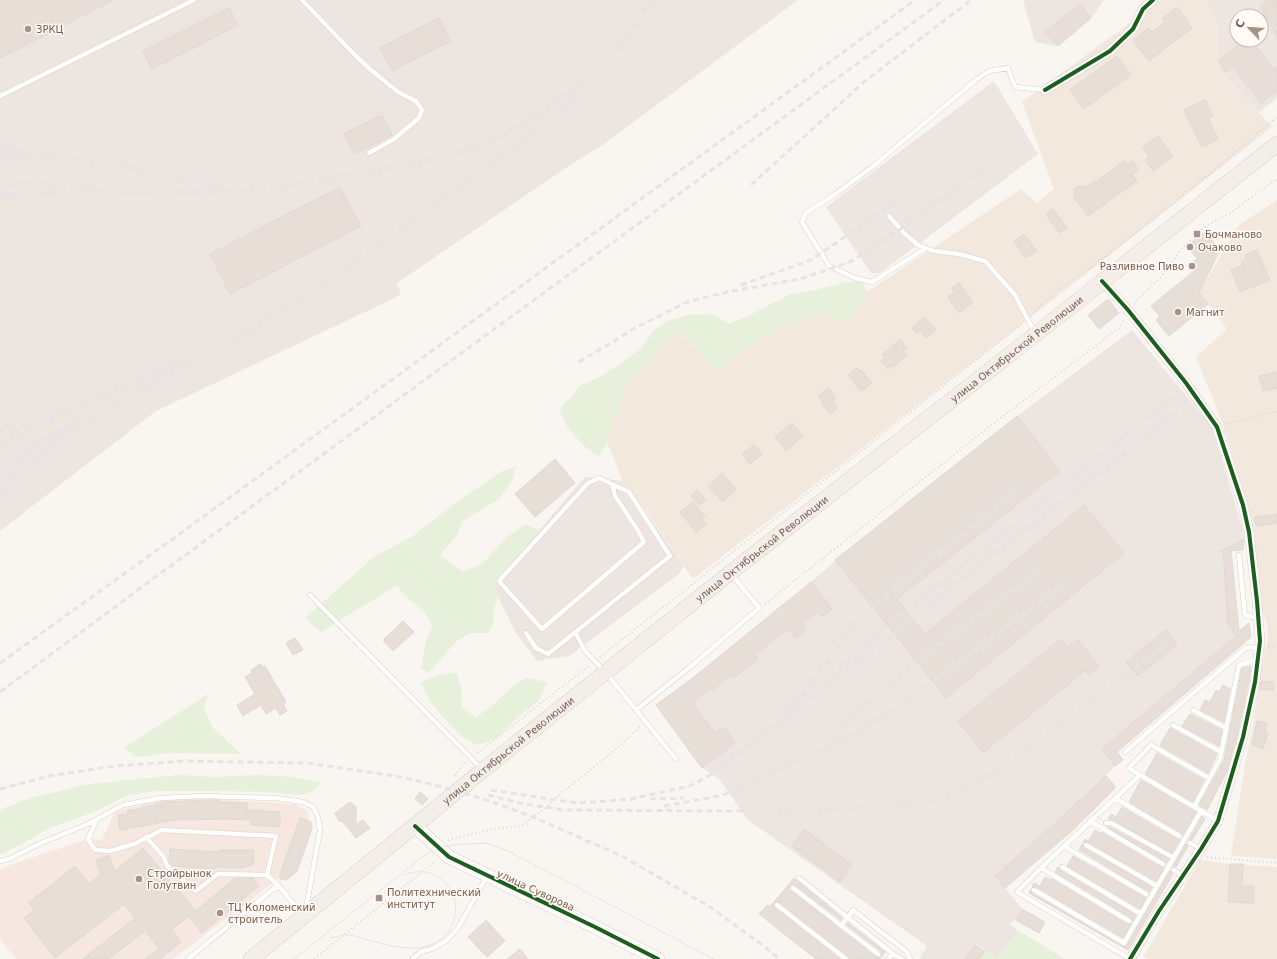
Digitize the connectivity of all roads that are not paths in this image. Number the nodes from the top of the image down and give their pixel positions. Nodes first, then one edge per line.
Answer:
1 (194, 0) edge
2 (302, 0) edge
3 (1153, 0) edge
4 (1045, 90) joint
5 (0, 96) edge
6 (1277, 144) edge
7 (369, 153) dead end
8 (889, 216) dead end
9 (926, 248) junction
10 (1102, 281) junction
11 (1036, 334) junction
12 (612, 484) junction
13 (1239, 555) dead end
14 (730, 572) junction
15 (310, 595) dead end
16 (1258, 616) junction
17 (575, 632) junction
18 (526, 633) dead end
19 (1259, 649) junction
20 (1258, 659) junction
21 (606, 673) junction
22 (636, 710) junction
23 (1192, 710) dead end
24 (1174, 726) dead end
25 (1226, 728) junction
26 (1125, 752) dead end
27 (1221, 752) junction
28 (676, 759) dead end
29 (483, 770) junction
30 (1140, 775) junction
31 (1209, 778) junction
32 (1115, 798) junction
33 (1194, 807) junction
34 (1201, 811) junction
35 (97, 819) junction
36 (1090, 821) junction
37 (1218, 821) junction
38 (1106, 823) road end
39 (415, 826) junction
40 (1179, 836) dead end
41 (146, 837) junction
42 (1190, 843) dead end
43 (1086, 845) dead end
44 (1064, 846) junction
45 (1198, 853) junction
46 (1174, 858) junction
47 (0, 861) edge
48 (1163, 864) dead end
49 (1062, 867) dead end
50 (1041, 868) junction
51 (1174, 870) dead end
52 (267, 875) junction
53 (487, 876) junction
54 (1184, 876) junction
55 (799, 878) dead end
56 (278, 885) junction
57 (1157, 886) junction
58 (793, 888) dead end
59 (1034, 890) dead end
60 (1146, 894) dead end
61 (777, 905) dead end
62 (1141, 914) junction
63 (304, 917) junction
64 (1129, 921) dead end
65 (841, 926) junction
66 (878, 954) dead end
67 (893, 954) junction
68 (188, 959) edge
69 (251, 959) edge
70 (412, 959) edge
71 (658, 959) edge
72 (846, 959) edge
73 (888, 959) edge
74 (902, 959) edge
75 (910, 959) edge
76 (1130, 959) edge

1 - 5 lane
2 - 7 lane
3 - 4 street
4 - 9 lane
6 - 10 main road, улица Октябрьской Революции
8 - 9 lane
9 - 11 lane
10 - 11 main road, улица Октябрьской Революции
10 - 16 street
11 - 14 main road, улица Октябрьской Революции
12 - 12 lane
12 - 17 lane
13 - 16 lane
14 - 21 main road, улица Октябрьской Революции
14 - 22 lane
15 - 29 lane
16 - 19 street
17 - 18 lane
17 - 21 lane
19 - 20 street
19 - 26 lane
20 - 25 lane
20 - 37 street
21 - 22 lane
21 - 29 main road, улица Октябрьской Революции
22 - 28 lane
23 - 25 lane
24 - 27 lane
25 - 27 lane
27 - 31 lane
29 - 39 main road, улица Октябрьской Революции
30 - 31 lane
30 - 32 lane
30 - 33 lane
31 - 33 lane
32 - 36 lane
32 - 40 lane
33 - 34 lane
34 - 37 lane
34 - 46 lane
35 - 41 lane
35 - 47 lane
35 - 63 lane
36 - 44 lane
36 - 48 lane
37 - 45 street
38 - 46 lane
39 - 53 street, улица Суворова
39 - 63 main road, улица Октябрьской Революции
41 - 52 lane
41 - 52 lane
42 - 45 lane
43 - 57 lane
44 - 50 lane
44 - 60 lane
45 - 54 street
46 - 57 lane
49 - 62 lane
50 - 64 lane
50 - 76 lane
51 - 54 lane
52 - 56 lane
53 - 70 lane
53 - 71 street, улица Суворова
54 - 76 street
55 - 67 lane
56 - 63 lane
56 - 68 lane
57 - 62 lane
58 - 65 lane
59 - 62 lane
61 - 72 lane
63 - 69 main road, улица Октябрьской Революции
65 - 66 lane
65 - 75 lane
67 - 73 lane
67 - 74 lane

